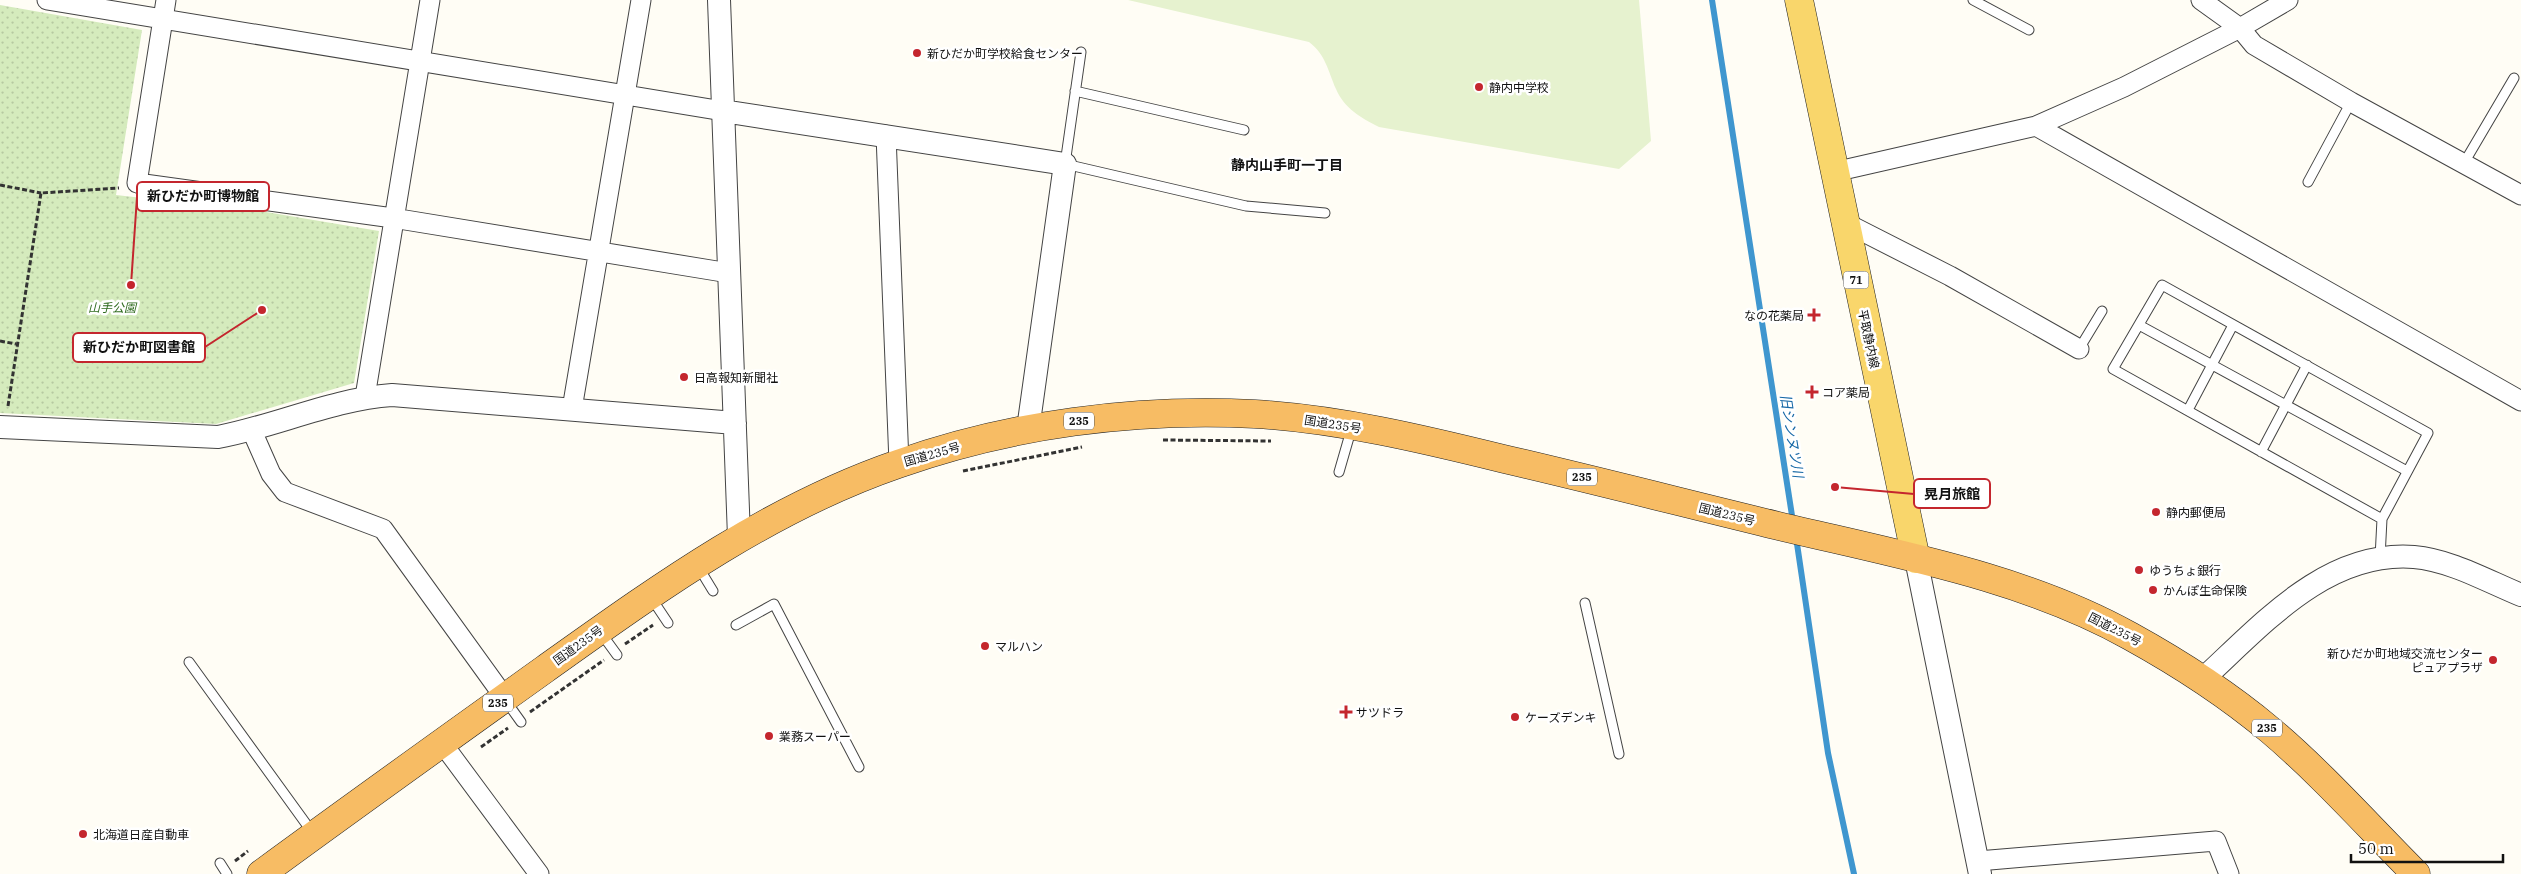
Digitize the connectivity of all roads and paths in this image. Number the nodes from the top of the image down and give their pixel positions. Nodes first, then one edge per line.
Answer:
1 (47, 0) edge
2 (166, 0) edge
3 (430, 0) edge
4 (641, 0) edge
5 (719, 0) edge
6 (1799, 0) edge
7 (1973, 0) edge
8 (2201, 0) edge
9 (2288, 0) edge
10 (163, 20) junction
11 (2240, 28) junction
12 (2029, 30) dead end
13 (1081, 52) dead end
14 (421, 61) junction
15 (2514, 78) dead end
16 (1075, 91) junction
17 (624, 94) junction
18 (2351, 102) junction
19 (723, 111) junction
20 (2036, 126) junction
21 (1244, 130) dead end
22 (886, 135) junction
23 (1066, 164) junction
24 (2464, 164) junction
25 (1834, 172) junction
26 (2308, 182) dead end
27 (138, 183) junction
28 (0, 185) edge
29 (41, 193) junction
30 (2521, 195) edge
31 (1325, 213) dead end
32 (393, 218) junction
33 (1844, 222) junction
34 (597, 252) junction
35 (729, 273) junction
36 (2102, 311) dead end
37 (2139, 325) junction
38 (2233, 325) junction
39 (0, 341) edge
40 (16, 344) junction
41 (2079, 349) joint
42 (2212, 365) junction
43 (2307, 366) junction
44 (365, 397) junction
45 (2521, 401) edge
46 (2286, 405) junction
47 (572, 409) junction
48 (2188, 410) junction
49 (735, 423) junction
50 (3, 427) edge
51 (1352, 427) junction
52 (1028, 429) junction
53 (252, 431) junction
54 (1162, 440) dead end
55 (1279, 442) dead end
56 (1090, 445) dead end
57 (2262, 452) junction
58 (899, 463) junction
59 (2407, 471) junction
60 (958, 472) dead end
61 (1338, 472) dead end
62 (2382, 519) junction
63 (739, 537) junction
64 (1916, 559) junction
65 (2380, 559) junction
66 (696, 564) junction
67 (714, 591) dead end
68 (649, 594) junction
69 (2521, 595) edge
70 (1585, 603) dead end
71 (666, 620) joint
72 (736, 625) dead end
73 (610, 646) junction
74 (189, 662) dead end
75 (2203, 679) junction
76 (515, 713) junction
77 (449, 754) junction
78 (1619, 754) dead end
79 (859, 767) dead end
80 (314, 835) junction
81 (220, 864) dead end
82 (1979, 868) edge
83 (228, 874) edge
84 (261, 874) edge
85 (539, 874) edge
86 (2229, 874) edge
87 (2416, 874) edge

1 - 10 street
2 - 10 street
3 - 14 street
4 - 17 street
5 - 19 street
6 - 25 main road, 平取静内線 / 71
7 - 12 lane
8 - 11 street
9 - 11 street
10 - 14 street
10 - 27 street
11 - 18 street
11 - 20 street
13 - 16 lane
14 - 17 street
14 - 32 street
15 - 24 lane
16 - 21 lane
16 - 23 lane
17 - 19 street
17 - 34 street
18 - 24 street
18 - 26 lane
19 - 22 street
19 - 35 street
20 - 25 street
20 - 45 street
22 - 23 street
22 - 58 street
23 - 31 lane
23 - 52 street
24 - 30 street
25 - 33 main road, 平取静内線 / 71
27 - 29 path
27 - 32 street
28 - 29 path
29 - 40 path
32 - 34 street
32 - 44 street
33 - 41 street
33 - 64 main road, 平取静内線 / 71
34 - 35 street
34 - 47 street
35 - 49 street
36 - 41 lane
37 - 38 lane
37 - 42 lane
37 - 48 lane
38 - 42 lane
38 - 43 lane
39 - 40 path
40 - 50 path
42 - 46 lane
42 - 48 lane
43 - 46 lane
43 - 59 lane
44 - 47 street
44 - 53 street
46 - 57 lane
46 - 59 lane
47 - 49 street
48 - 57 lane
49 - 63 street
50 - 53 street
51 - 52 highway, 国道235号 / 235
51 - 61 lane
51 - 64 highway, 国道235号 / 235
52 - 58 highway, 国道235号 / 235
53 - 76 street
54 - 55 path
56 - 60 path
57 - 62 lane
58 - 63 highway, 国道235号 / 235
59 - 62 lane
62 - 65 lane
63 - 66 highway, 国道235号 / 235
64 - 75 highway, 国道235号 / 235
64 - 82 street
65 - 69 street
65 - 75 street
66 - 67 lane
66 - 68 highway, 国道235号 / 235
68 - 71 lane
68 - 73 highway, 国道235号 / 235
70 - 78 lane
71 - 73 path
72 - 79 lane
73 - 76 highway, 国道235号 / 235
73 - 76 path
74 - 80 lane
75 - 87 highway, 国道235号 / 235
76 - 77 highway, 国道235号 / 235
76 - 77 path
77 - 80 highway, 国道235号 / 235
77 - 85 street
80 - 84 highway, 国道235号 / 235
81 - 83 lane
82 - 86 street

